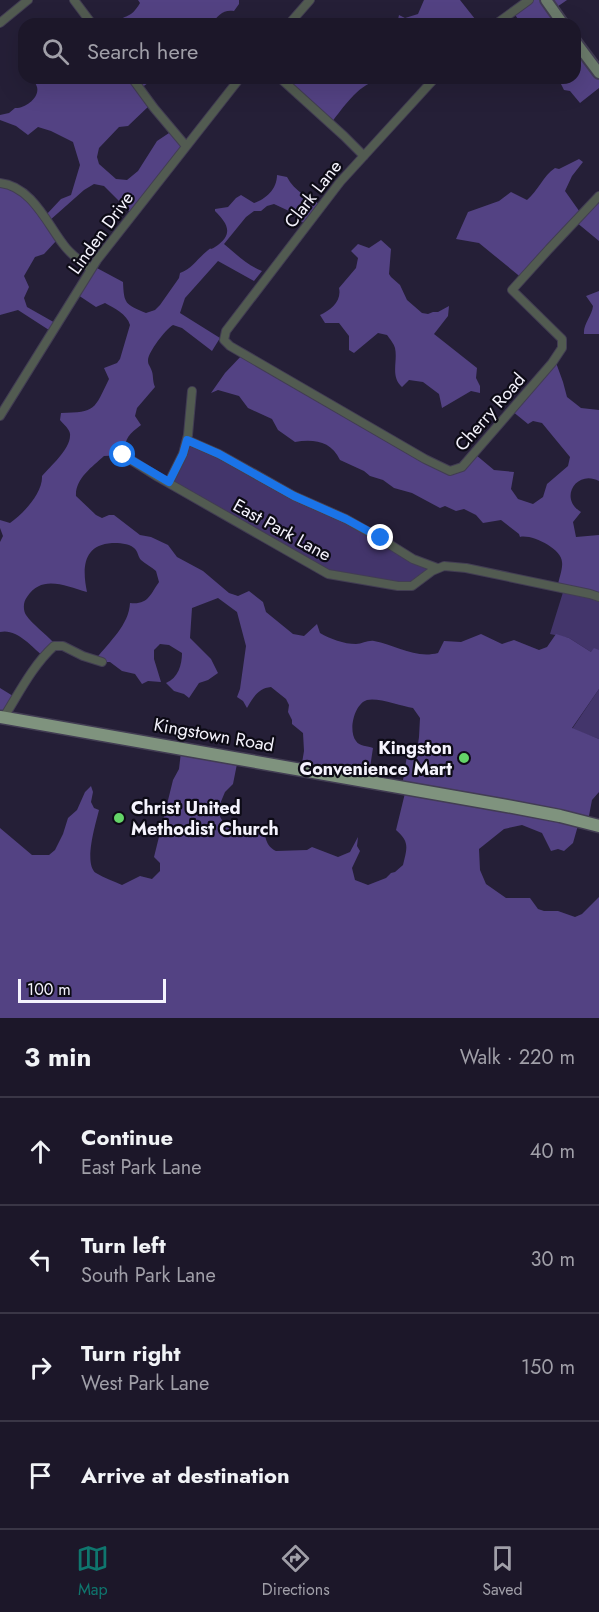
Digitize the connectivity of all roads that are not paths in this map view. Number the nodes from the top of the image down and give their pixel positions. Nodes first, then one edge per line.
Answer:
1 (28, 0) edge
2 (74, 0) edge
3 (310, 0) edge
4 (529, 0) edge
5 (546, 0) edge
6 (88, 18) edge
7 (294, 18) edge
8 (504, 18) edge
9 (559, 18) edge
10 (0, 23) edge
11 (581, 49) edge
12 (599, 73) edge
13 (136, 84) edge
14 (235, 84) edge
15 (287, 84) edge
16 (430, 84) edge
17 (186, 146) junction
18 (364, 156) junction
19 (0, 183) edge
20 (599, 196) edge
21 (91, 269) junction
22 (225, 336) joint
23 (192, 390) dead end
24 (0, 416) edge
25 (187, 440) junction
26 (123, 455) dead end
27 (169, 482) junction
28 (437, 568) junction
29 (599, 597) edge
30 (102, 662) dead end
31 (2, 717) edge
32 (599, 826) edge

1 - 10 street
2 - 6 street
3 - 7 street
4 - 8 street
5 - 9 street
11 - 12 street
13 - 17 street
14 - 17 street, Linden Drive
15 - 18 street
16 - 18 street, Clark Lane
17 - 21 street, Linden Drive
18 - 22 street, Clark Lane
19 - 21 street
20 - 22 street, Cherry Road
21 - 24 street, Linden Drive
23 - 25 street
25 - 27 street
25 - 28 street
26 - 27 street, East Park Lane
27 - 28 street, East Park Lane
28 - 29 street
30 - 31 street
31 - 32 main road, Kingstown Road

